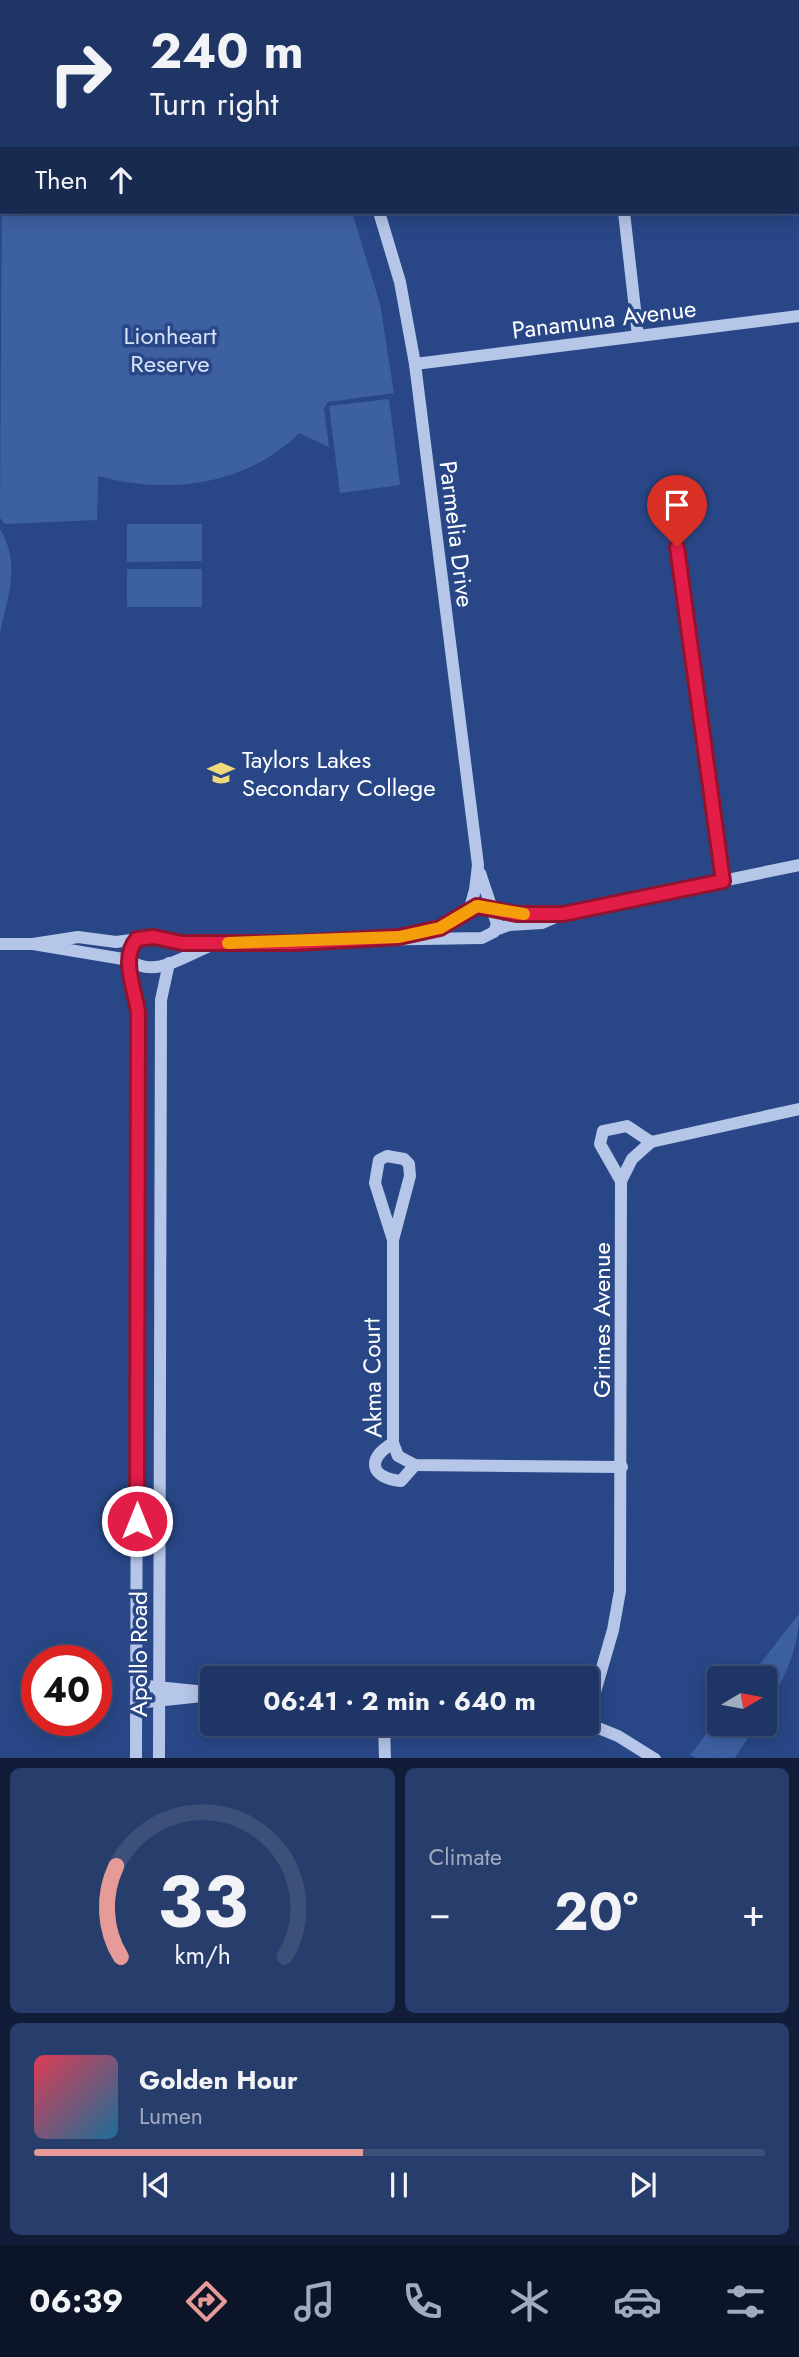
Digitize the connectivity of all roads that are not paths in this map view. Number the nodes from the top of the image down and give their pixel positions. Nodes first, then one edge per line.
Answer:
1 (380, 214) edge
2 (624, 214) edge
3 (799, 316) edge
4 (638, 337) junction
5 (415, 364) junction
6 (677, 547) dead end
7 (799, 864) edge
8 (478, 865) junction
9 (723, 881) junction
10 (493, 909) junction
11 (468, 912) junction
12 (563, 914) junction
13 (495, 930) junction
14 (399, 937) junction
15 (478, 938) junction
16 (137, 939) junction
17 (168, 940) junction
18 (220, 943) junction
19 (0, 944) edge
20 (33, 944) junction
21 (130, 961) junction
22 (170, 963) junction
23 (799, 1109) edge
24 (651, 1142) junction
25 (621, 1181) junction
26 (393, 1240) junction
27 (393, 1443) junction
28 (415, 1465) junction
29 (622, 1467) junction
30 (605, 1659) junction
31 (599, 1671) edge
32 (599, 1679) edge
33 (137, 1685) junction
34 (158, 1685) junction
35 (200, 1692) edge
36 (200, 1696) edge
37 (159, 1702) junction
38 (136, 1703) junction
39 (599, 1728) edge
40 (384, 1736) edge
41 (136, 1758) edge
42 (159, 1758) edge
43 (385, 1758) edge
44 (653, 1758) edge

1 - 5 street, Parmelia Drive
2 - 4 street
3 - 4 street, Panamuna Avenue
4 - 5 street, Panamuna Avenue
5 - 8 street, Parmelia Drive
6 - 9 street
7 - 9 street
8 - 10 street, Parmelia Drive
8 - 11 street, Parmelia Drive
9 - 12 street
10 - 11 street
10 - 12 street
10 - 13 street
11 - 14 street
11 - 15 street
12 - 13 street
13 - 15 street
14 - 15 street
14 - 18 street
16 - 17 street
16 - 20 street
16 - 21 street
17 - 18 street
17 - 22 street
18 - 22 street
19 - 20 street
20 - 21 street
21 - 22 street
21 - 33 street, Apollo Road
22 - 34 street, Apollo Road
23 - 24 street
24 - 25 street
24 - 25 street
25 - 29 street, Grimes Avenue
26 - 26 street
26 - 27 street, Akma Court
27 - 28 street, Akma Court
27 - 28 street
28 - 29 street
29 - 30 street, Grimes Avenue
30 - 31 street, Grimes Avenue
30 - 32 street, Grimes Avenue
33 - 34 street
33 - 38 street, Apollo Road
34 - 35 street
34 - 37 street, Apollo Road
36 - 37 street
37 - 38 street
37 - 42 street, Apollo Road
38 - 41 street, Apollo Road
39 - 44 street
40 - 43 street

